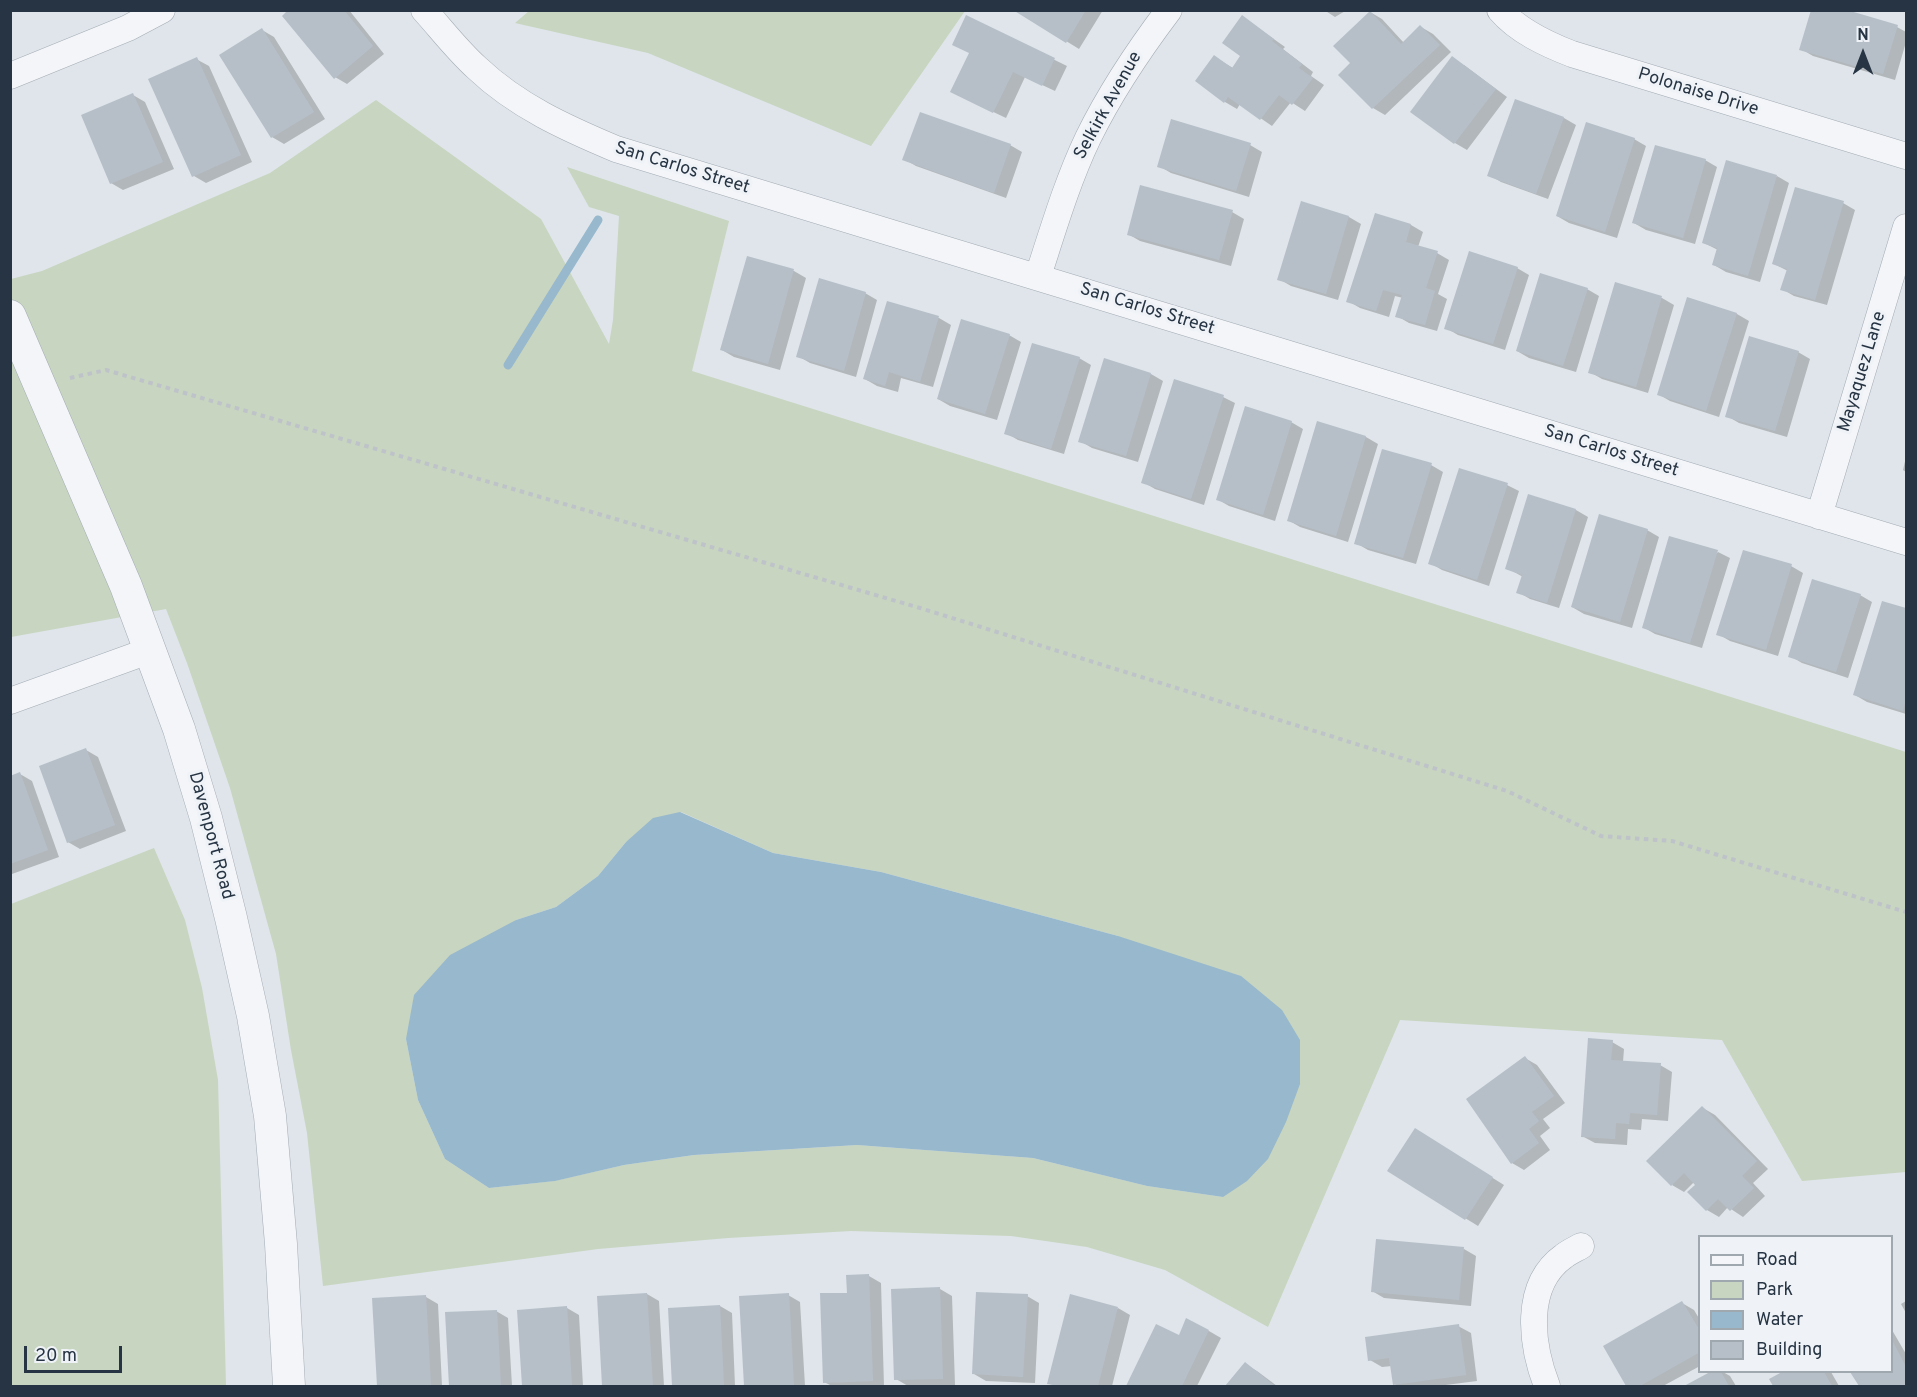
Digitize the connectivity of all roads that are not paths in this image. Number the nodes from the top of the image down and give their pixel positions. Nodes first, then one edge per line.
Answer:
1 (162, 10) edge
2 (424, 10) edge
3 (1169, 10) edge
4 (1500, 10) edge
5 (10, 76) edge
6 (1906, 156) edge
7 (1906, 228) edge
8 (1038, 276) junction
9 (10, 316) edge
10 (1819, 516) junction
11 (1906, 542) edge
12 (151, 650) junction
13 (10, 701) edge
14 (1581, 1246) dead end
15 (289, 1386) edge
16 (1547, 1386) edge

1 - 5 street
2 - 8 street, San Carlos Street
3 - 8 street, Selkirk Avenue
4 - 6 street, Polonaise Drive
7 - 10 street, Mayaquez Lane
8 - 10 street, San Carlos Street
9 - 12 street, Davenport Road
10 - 11 street, San Carlos Street
12 - 13 street
12 - 15 street, Davenport Road
14 - 16 street

